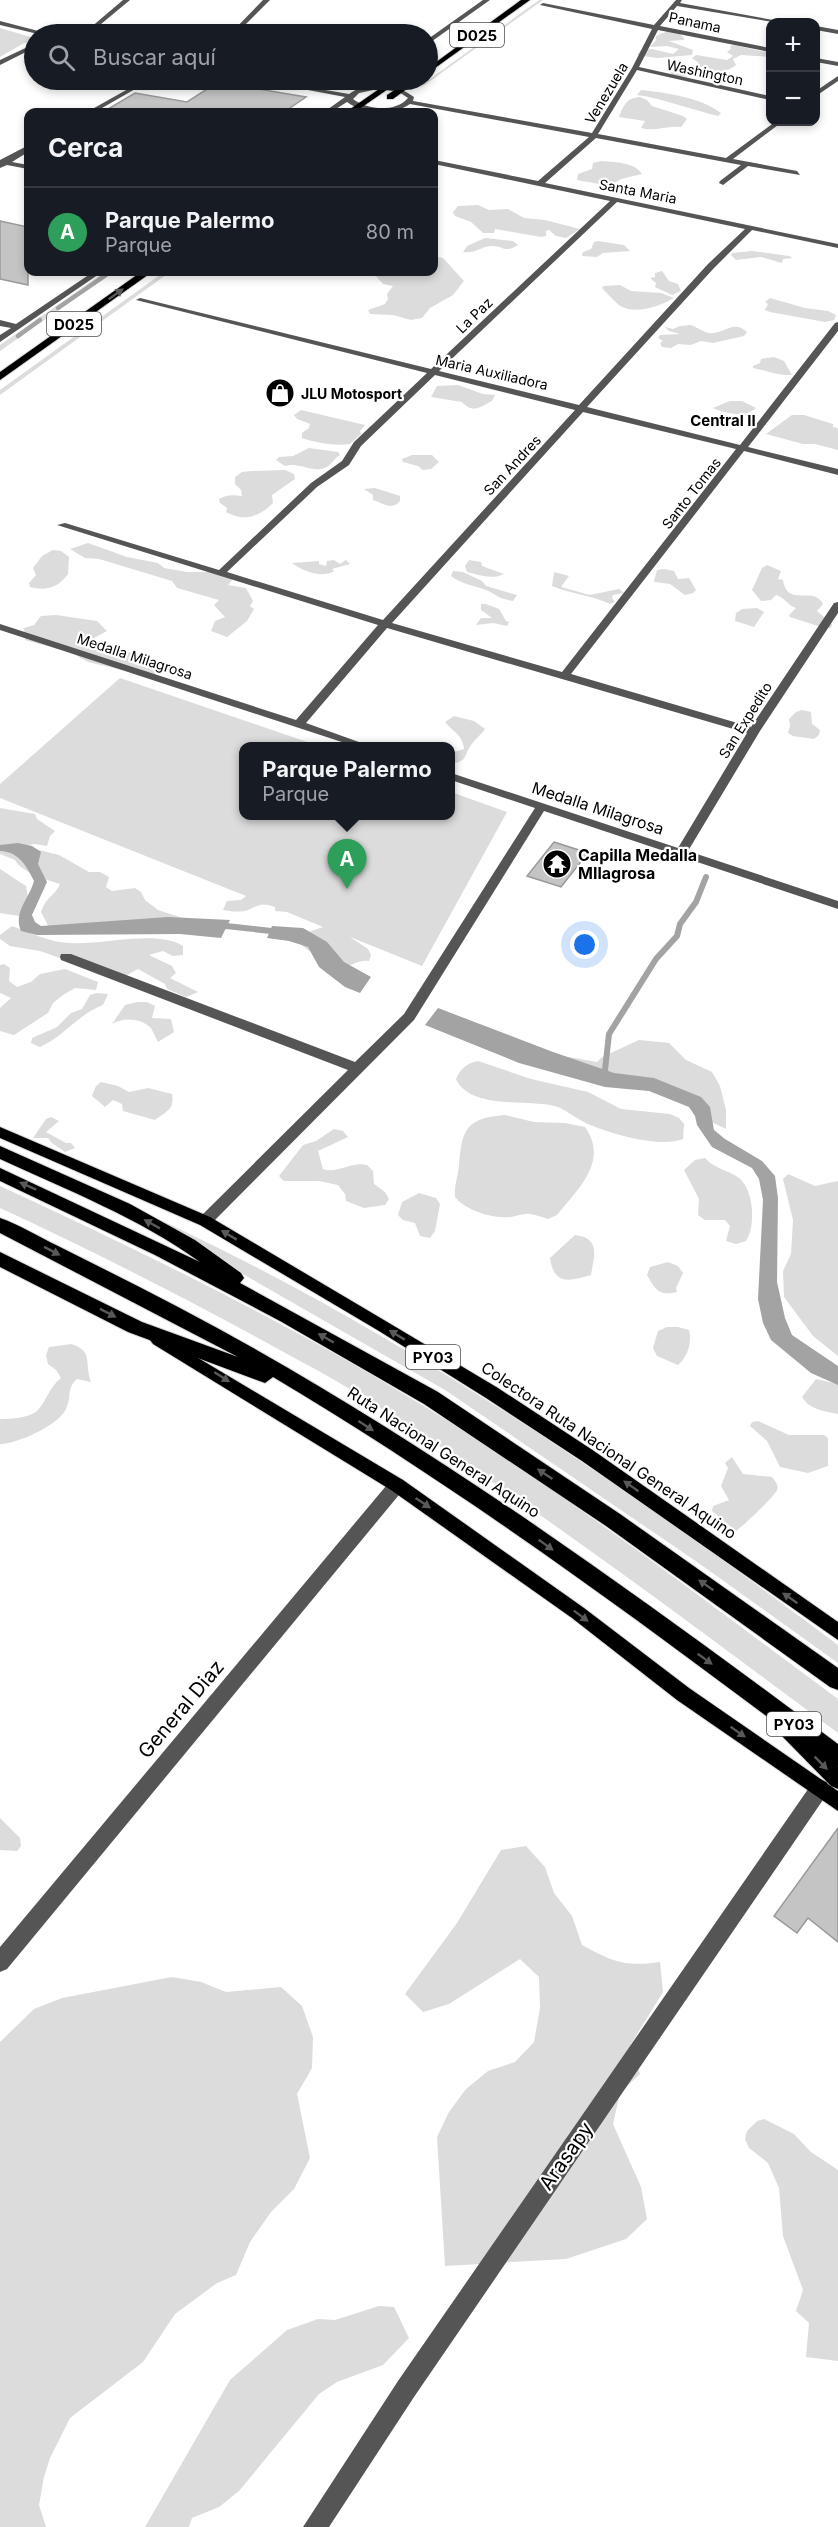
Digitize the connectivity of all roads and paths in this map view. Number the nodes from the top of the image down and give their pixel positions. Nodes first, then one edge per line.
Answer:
1 (127, 0) edge
2 (267, 0) edge
3 (487, 0) edge
4 (510, 0) edge
5 (526, 0) edge
6 (677, 2) edge
7 (543, 5) dead end
8 (501, 7) dead end
9 (766, 19) edge
10 (0, 23) edge
11 (98, 24) edge
12 (243, 24) edge
13 (657, 26) junction
14 (24, 29) edge
15 (820, 29) edge
16 (838, 32) edge
17 (438, 35) edge
18 (766, 49) edge
19 (24, 51) edge
20 (820, 61) edge
21 (0, 63) edge
22 (438, 64) edge
23 (838, 64) edge
24 (635, 68) junction
25 (838, 78) edge
26 (130, 90) edge
27 (312, 90) edge
28 (361, 90) edge
29 (381, 90) edge
30 (401, 90) joint
31 (820, 91) edge
32 (350, 97) junction
33 (766, 97) edge
34 (410, 102) junction
35 (359, 106) junction
36 (98, 108) edge
37 (333, 108) edge
38 (356, 108) edge
39 (364, 108) edge
40 (375, 108) edge
41 (398, 108) edge
42 (774, 126) edge
43 (593, 137) junction
44 (24, 151) edge
45 (729, 159) junction
46 (748, 162) junction
47 (2, 163) edge
48 (438, 163) edge
49 (24, 166) edge
50 (797, 173) dead end
51 (723, 183) dead end
52 (538, 185) junction
53 (615, 200) junction
54 (750, 228) junction
55 (838, 246) edge
56 (92, 276) edge
57 (141, 276) edge
58 (140, 300) dead end
59 (0, 323) edge
60 (838, 325) edge
61 (18, 327) junction
62 (2, 336) edge
63 (433, 373) junction
64 (0, 377) edge
65 (584, 407) junction
66 (744, 448) junction
67 (838, 472) edge
68 (62, 525) dead end
69 (221, 573) junction
70 (838, 605) edge
71 (385, 624) junction
72 (0, 627) edge
73 (564, 676) junction
74 (298, 724) junction
75 (754, 731) junction
76 (350, 742) edge
77 (455, 778) edge
78 (542, 807) junction
79 (681, 853) junction
80 (838, 905) edge
81 (66, 957) dead end
82 (359, 1069) junction
83 (0, 1132) edge
84 (0, 1152) edge
85 (0, 1174) edge
86 (205, 1221) junction
87 (0, 1225) edge
88 (0, 1258) edge
89 (287, 1316) junction
90 (135, 1327) junction
91 (317, 1394) junction
92 (397, 1485) junction
93 (838, 1632) edge
94 (838, 1680) edge
95 (751, 1692) junction
96 (838, 1757) edge
97 (829, 1784) edge
98 (838, 1802) edge
99 (0, 1962) edge
100 (315, 2527) edge

1 - 11 street
2 - 12 street
3 - 17 street
4 - 8 highway, D025
5 - 22 highway, D025
6 - 9 street
6 - 13 street, Venezuela
7 - 13 street, Panama
10 - 14 street
13 - 18 street, Panama
13 - 24 street, Venezuela
15 - 16 street
19 - 21 street
20 - 23 street
24 - 33 street, Washington
24 - 43 street, Venezuela
25 - 31 street
26 - 36 street
27 - 32 street
28 - 32 street
29 - 35 highway
30 - 34 street
30 - 40 highway
32 - 35 street
32 - 37 street
34 - 41 street
34 - 43 street
35 - 38 highway
35 - 39 street
42 - 45 street
43 - 45 street
43 - 52 street, Venezuela
44 - 47 street
45 - 46 street
46 - 50 street
46 - 51 street
47 - 49 street
48 - 52 street, Santa Maria
52 - 53 street, Santa Maria
53 - 54 street, Santa Maria
53 - 63 street, La Paz
54 - 55 street, Santa Maria
54 - 65 street, San Andres
56 - 61 street
64 -> 57 highway, D025
58 - 63 street, Maria Auxiliadora
59 - 61 street
60 - 66 street, Santo Tomas
61 - 62 street
63 - 65 street, Maria Auxiliadora
63 - 69 street, La Paz
65 - 66 street, Maria Auxiliadora
65 - 71 street, San Andres
66 - 67 street, Maria Auxiliadora
66 - 73 street, Santo Tomas
68 - 69 street
69 - 71 street
70 - 75 street, San Expedito
71 - 73 street
71 - 74 street, San Andres
72 - 74 street, Medalla Milagrosa
73 - 75 street
74 - 76 street, Medalla Milagrosa
75 - 79 street, San Expedito
77 - 78 street, Medalla Milagrosa
78 - 79 street, Medalla Milagrosa
78 - 82 street
79 - 80 street, Medalla Milagrosa
81 - 82 street
82 - 86 street
83 - 86 main road, Colectora Ruta Nacional General Aquino / PY03
89 -> 84 highway, Ruta Nacional General Aquino / PY03
89 -> 85 highway, Ruta Nacional General Aquino / PY03
93 -> 86 main road, Colectora Ruta Nacional General Aquino / PY03
87 -> 91 highway, Ruta Nacional General Aquino / PY03
88 -> 90 highway, PY03
94 -> 89 highway, Ruta Nacional General Aquino / PY03
90 - 91 highway
90 -> 92 main road, PY03
91 -> 95 highway, Ruta Nacional General Aquino / PY03
92 -> 97 main road, PY03
92 - 99 street, General Diaz
95 - 96 highway, Ruta Nacional General Aquino / PY03
95 -> 97 main road
97 - 98 main road, PY03
97 - 100 street, Arasapy

